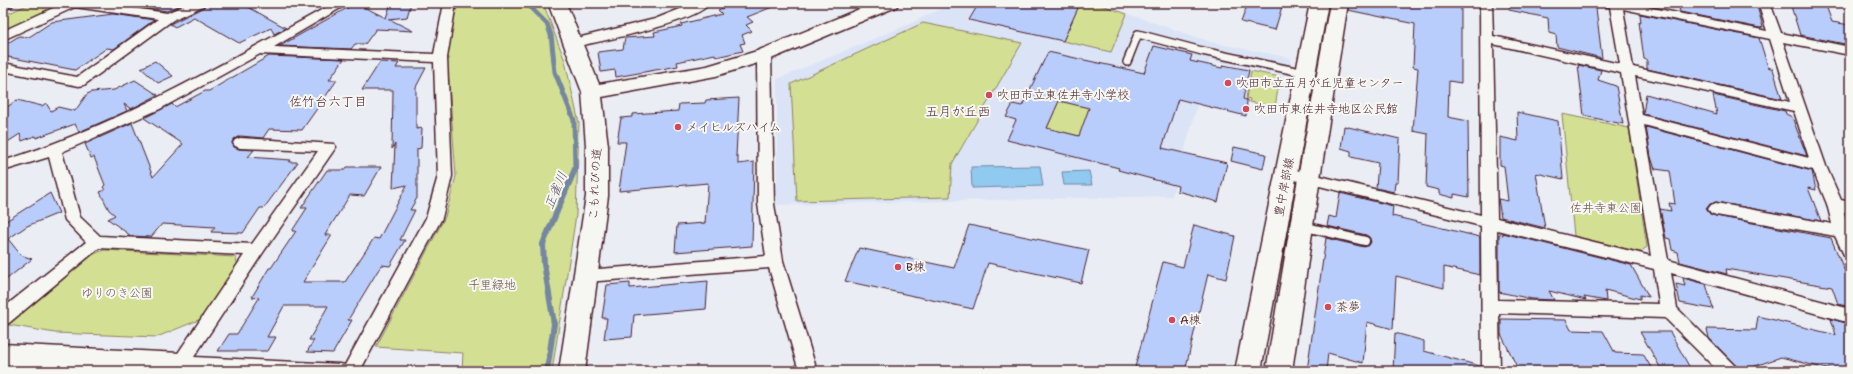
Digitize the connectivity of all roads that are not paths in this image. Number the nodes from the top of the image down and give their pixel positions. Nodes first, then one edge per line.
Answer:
1 (74, 3) edge
2 (199, 3) edge
3 (343, 3) edge
4 (450, 3) edge
5 (557, 3) edge
6 (890, 3) edge
7 (1319, 3) edge
8 (1340, 3) edge
9 (1486, 3) edge
10 (1764, 3) edge
11 (1612, 4) edge
12 (696, 5) edge
13 (169, 17) junction
14 (3, 36) edge
15 (1775, 36) junction
16 (1487, 39) junction
17 (574, 43) junction
18 (258, 50) junction
19 (1850, 52) edge
20 (764, 55) junction
21 (440, 58) junction
22 (1127, 62) dead end
23 (3, 67) edge
24 (1628, 71) junction
25 (1306, 73) junction
26 (592, 92) junction
27 (1799, 108) junction
28 (1636, 118) junction
29 (240, 142) dead end
30 (54, 150) junction
31 (3, 166) edge
32 (1819, 166) junction
33 (1287, 173) junction
34 (1309, 178) junction
35 (1835, 204) junction
36 (1716, 208) dead end
37 (1850, 208) edge
38 (1488, 222) junction
39 (1302, 226) junction
40 (1841, 231) junction
41 (1365, 241) dead end
42 (96, 242) junction
43 (256, 250) junction
44 (1850, 251) edge
45 (775, 261) junction
46 (1660, 264) junction
47 (586, 276) junction
48 (1491, 306) junction
49 (1669, 311) junction
50 (1850, 316) edge
51 (3, 318) edge
52 (4, 356) edge
53 (178, 368) edge
54 (340, 371) edge
55 (351, 371) edge
56 (572, 371) edge
57 (808, 371) edge
58 (1248, 371) edge
59 (1279, 371) edge
60 (1491, 371) edge
61 (1730, 371) edge

1 - 13 street
1 - 14 street
2 - 13 street
3 - 18 street
4 - 21 street
5 - 17 street, こもれびの道
6 - 20 street
7 - 25 street, 豊中岸部線
8 - 34 street, 豊中岸部線
9 - 16 street
10 - 15 street
11 - 15 street
11 - 24 street
12 - 17 street
13 - 23 street
15 - 19 street
15 - 27 street
16 - 24 street
16 - 38 street
17 - 26 street, こもれびの道
18 - 21 street
18 - 30 street
20 - 26 street
20 - 45 street
21 - 55 street
22 - 25 lane
24 - 27 street
24 - 28 street
25 - 33 street, 豊中岸部線
26 - 47 street, こもれびの道
27 - 32 street
28 - 32 street
28 - 46 street
29 - 43 street
30 - 31 street
30 - 42 street
32 - 35 street
33 - 34 street
33 - 58 street, 豊中岸部線
34 - 38 street
34 - 39 street, 豊中岸部線
35 - 37 street
35 - 40 street
36 - 40 street
38 - 46 street
38 - 48 street
39 - 41 lane
39 - 59 street, 豊中岸部線
40 - 44 street
42 - 43 street
42 - 51 street
43 - 53 street
45 - 47 street
45 - 57 street
46 - 49 street
46 - 50 street
47 - 56 street, こもれびの道
48 - 49 street
48 - 60 street
49 - 61 street
52 - 53 street
53 - 54 street

